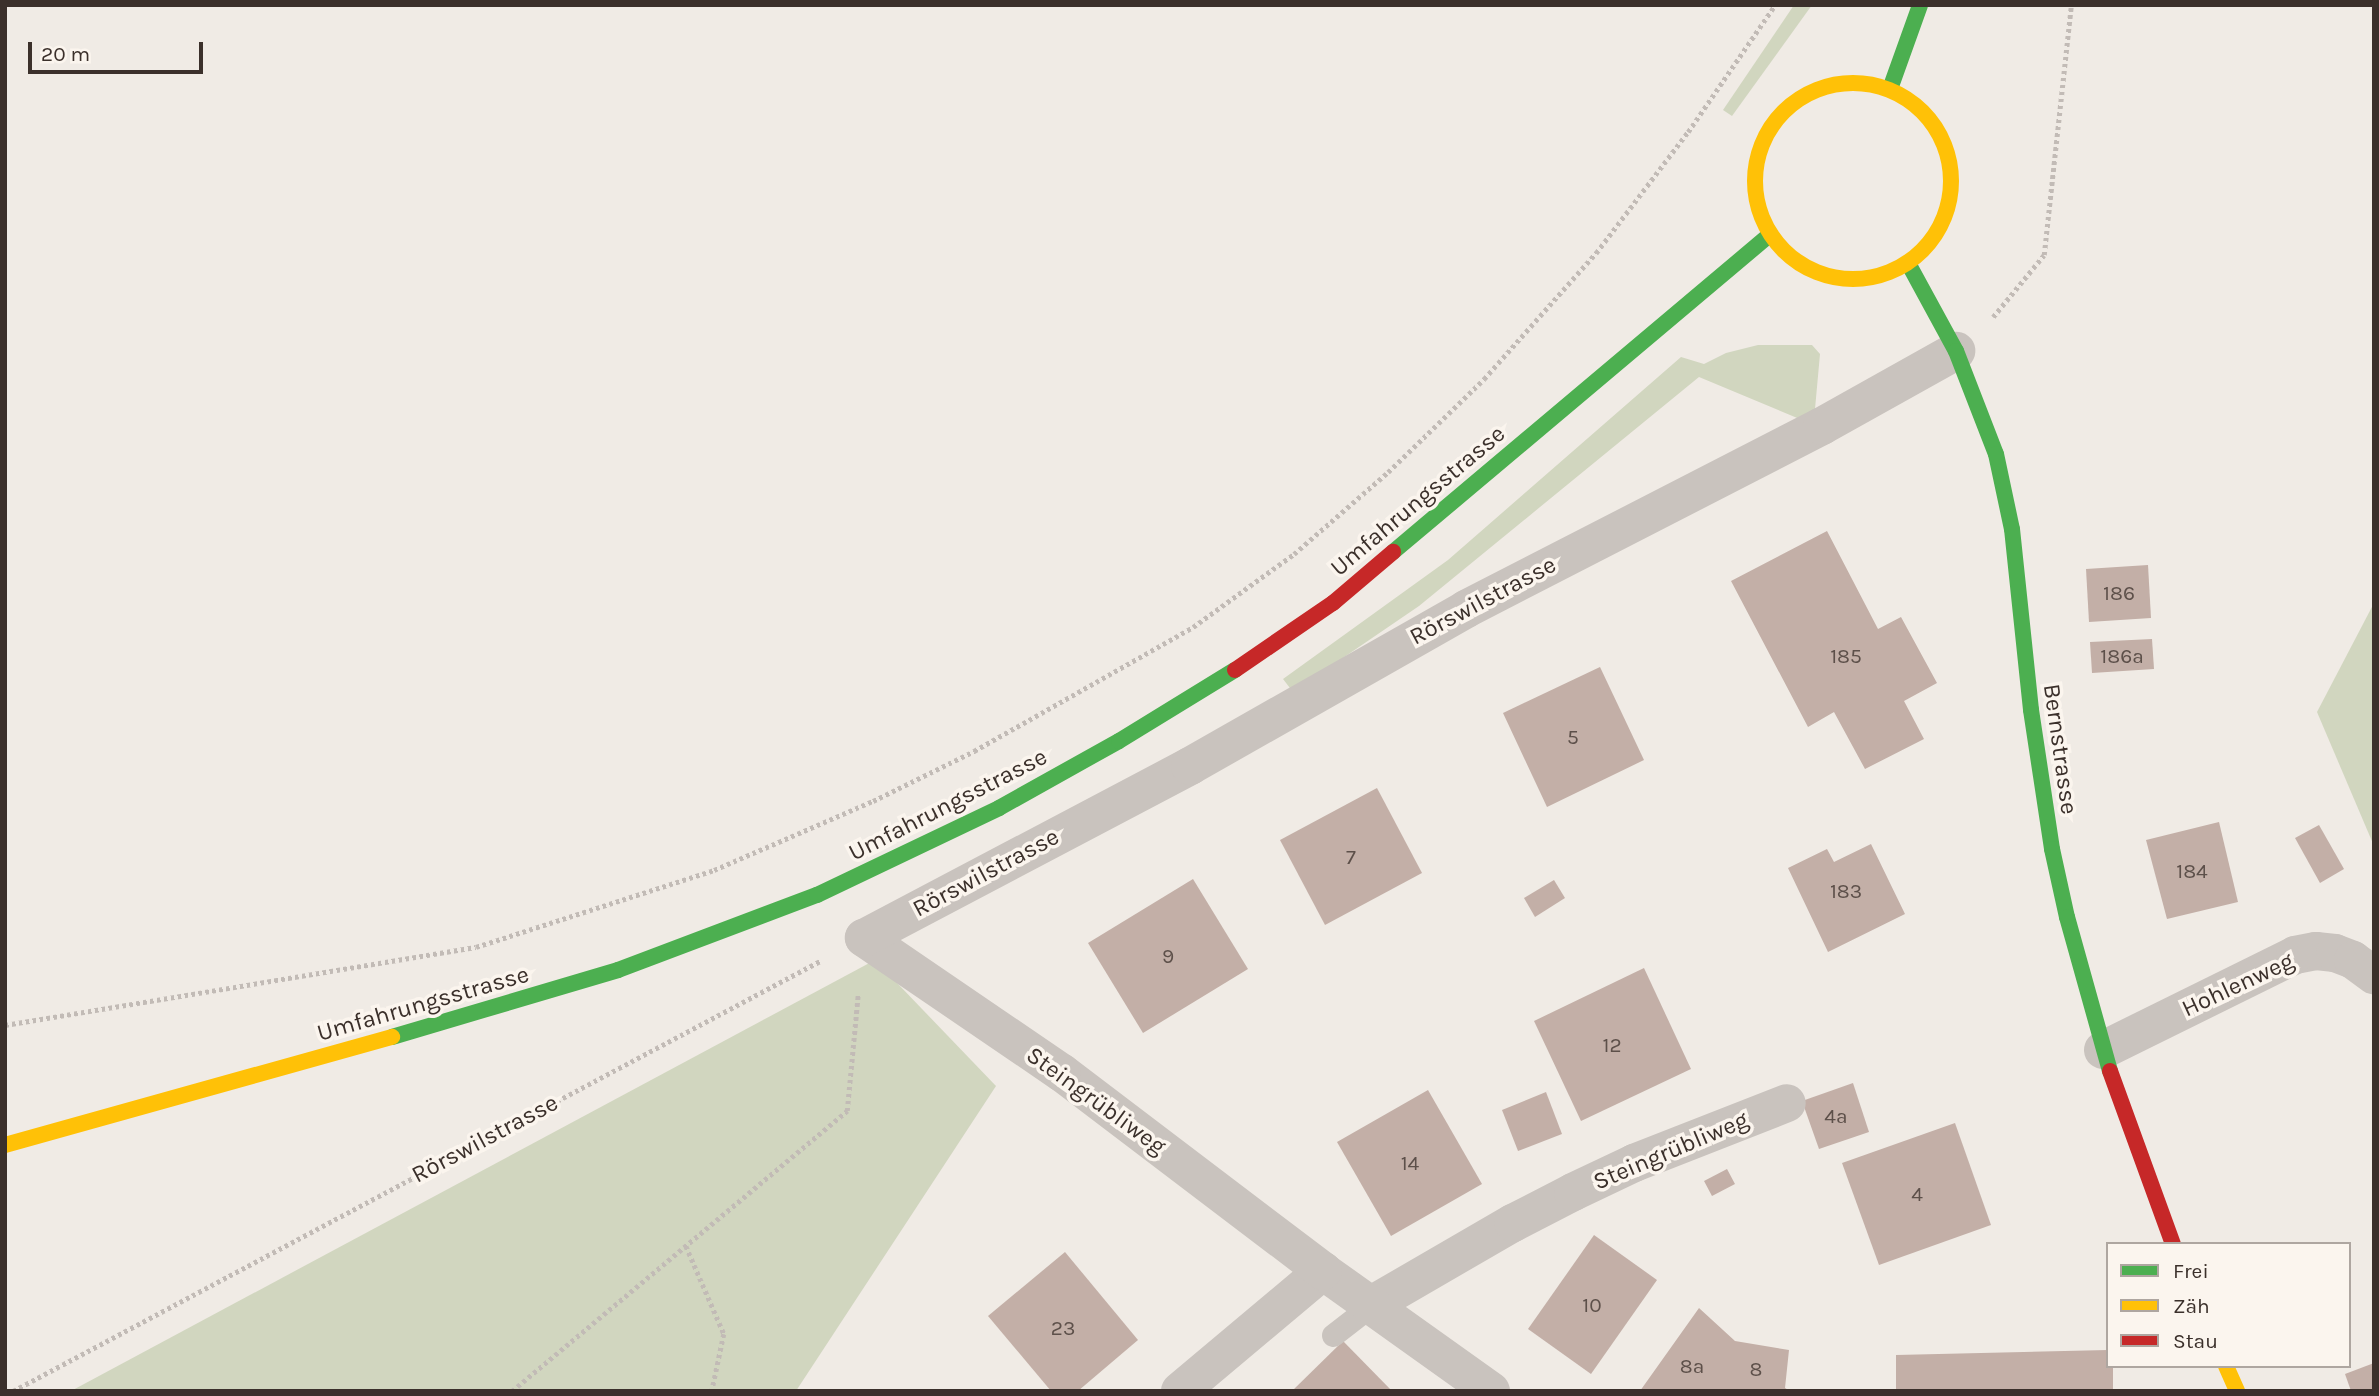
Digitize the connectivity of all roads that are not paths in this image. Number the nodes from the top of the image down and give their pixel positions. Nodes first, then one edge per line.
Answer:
1 (1920, 5) edge
2 (1891, 89) junction
3 (1770, 236) junction
4 (1908, 263) junction
5 (1956, 351) junction
6 (864, 937) joint
7 (2374, 975) edge
8 (2103, 1049) junction
9 (1787, 1103) dead end
10 (5, 1145) edge
11 (2172, 1242) edge
12 (1323, 1271) junction
13 (1373, 1304) junction
14 (1334, 1335) dead end
15 (2227, 1368) edge
16 (1180, 1391) edge
17 (1491, 1391) edge
18 (2237, 1391) edge

1 - 2 main road
2 - 3 main road
2 - 4 main road
3 - 4 main road
3 - 10 main road, Umfahrungsstrasse
4 - 5 main road, Bernstrasse
5 - 6 street, Rörswilstrasse
5 - 8 main road, Bernstrasse
6 - 12 street, Steingrübliweg
7 - 8 street, Hohlenweg
8 - 11 main road, Bernstrasse
9 - 13 street, Steingrübliweg
12 - 13 street, Steingrübliweg
12 - 16 street
13 - 14 lane
13 - 17 street, Steingrübliweg
15 - 18 main road

